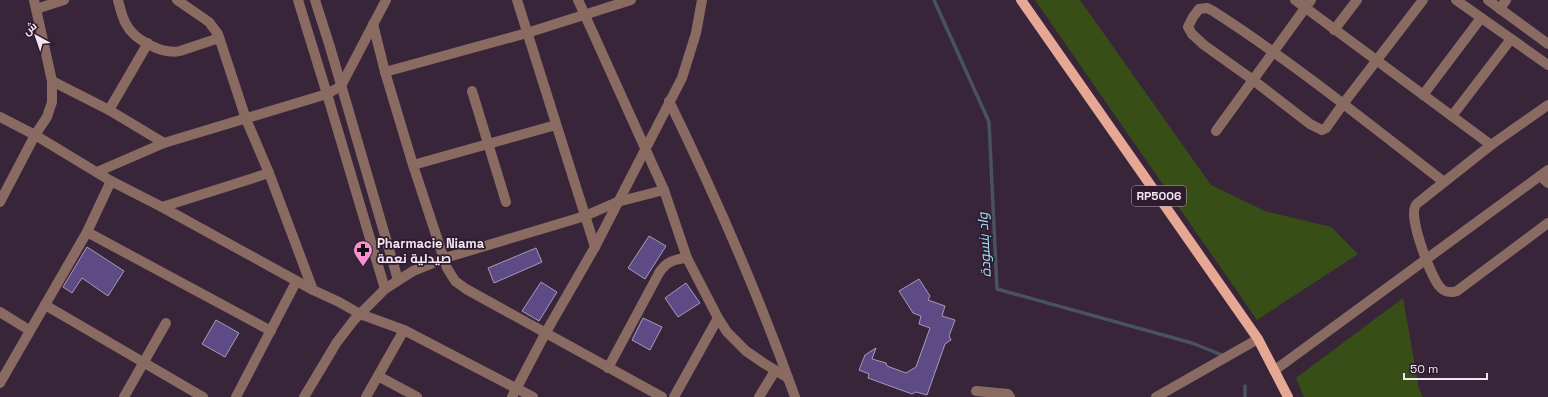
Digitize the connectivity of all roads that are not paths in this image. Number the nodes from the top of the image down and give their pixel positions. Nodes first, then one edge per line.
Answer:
1 (64, 0) edge
2 (118, 0) edge
3 (178, 0) edge
4 (298, 0) edge
5 (315, 0) edge
6 (386, 0) edge
7 (517, 0) edge
8 (578, 0) edge
9 (632, 0) edge
10 (702, 0) edge
11 (1021, 0) edge
12 (1295, 0) edge
13 (1357, 0) edge
14 (1423, 0) edge
15 (1456, 0) edge
16 (1488, 0) edge
17 (1506, 0) edge
18 (616, 2) edge
19 (35, 4) edge
20 (1308, 4) edge
21 (1500, 9) junction
22 (585, 16) junction
23 (1481, 18) junction
24 (373, 24) junction
25 (1334, 30) junction
26 (527, 33) junction
27 (219, 38) junction
28 (1511, 39) junction
29 (1547, 41) edge
30 (148, 43) junction
31 (1274, 53) junction
32 (1376, 61) junction
33 (1548, 65) edge
34 (385, 72) junction
35 (1253, 80) junction
36 (52, 81) junction
37 (341, 86) junction
38 (472, 91) dead end
39 (327, 94) junction
40 (1423, 95) junction
41 (670, 101) junction
42 (1343, 104) junction
43 (1548, 105) edge
44 (109, 110) junction
45 (1452, 116) junction
46 (0, 117) edge
47 (246, 119) junction
48 (556, 125) junction
49 (1216, 131) dead end
50 (35, 135) junction
51 (164, 143) junction
52 (488, 144) junction
53 (1491, 145) junction
54 (645, 148) junction
55 (413, 166) junction
56 (97, 172) junction
57 (269, 173) junction
58 (1544, 173) edge
59 (111, 181) junction
60 (1444, 182) junction
61 (1548, 183) edge
62 (664, 190) junction
63 (0, 202) edge
64 (506, 202) dead end
65 (617, 202) junction
66 (162, 207) junction
67 (585, 216) junction
68 (1548, 223) edge
69 (87, 232) junction
70 (595, 247) junction
71 (445, 258) junction
72 (687, 258) junction
73 (1426, 260) junction
74 (398, 280) junction
75 (296, 282) junction
76 (385, 289) junction
77 (313, 290) junction
78 (45, 305) junction
79 (0, 312) edge
80 (360, 314) junction
81 (718, 318) junction
82 (166, 323) dead end
83 (29, 330) junction
84 (404, 330) junction
85 (271, 331) junction
86 (546, 332) junction
87 (1258, 338) junction
88 (143, 362) junction
89 (608, 368) junction
90 (1275, 370) junction
91 (775, 371) junction
92 (378, 376) junction
93 (788, 378) junction
94 (0, 383) edge
95 (517, 388) junction
96 (976, 391) dead end
97 (124, 397) edge
98 (202, 397) edge
99 (236, 397) edge
100 (304, 397) edge
101 (366, 397) edge
102 (417, 397) edge
103 (512, 397) edge
104 (533, 397) edge
105 (662, 397) edge
106 (674, 397) edge
107 (759, 397) edge
108 (795, 397) edge
109 (1010, 397) edge
110 (1156, 397) edge
111 (1288, 397) edge

1 - 19 street
2 - 30 street
3 - 27 street
4 - 39 street
5 - 37 street
6 - 24 street
7 - 26 street
8 - 22 street
9 - 18 street
10 - 41 street
11 - 87 main road, RP5006
12 - 20 street
13 - 25 street
14 - 32 street
15 - 23 street
16 - 21 street
17 - 21 street
18 - 22 street
19 - 36 street
20 - 25 street
20 - 31 street
21 - 29 street
22 - 26 street
22 - 54 street
23 - 28 street
23 - 40 street
24 - 34 street
24 - 37 street
25 - 32 street
26 - 34 street
26 - 48 street
27 - 30 street
27 - 47 street
28 - 33 street
28 - 45 street
30 - 44 street
31 - 35 street
31 - 35 street
31 - 42 street
32 - 40 street
32 - 42 street
34 - 55 street
35 - 42 street
35 - 49 street
36 - 44 street
36 - 50 street
37 - 39 street
37 - 74 street
38 - 52 street
39 - 47 street
39 - 76 street
40 - 45 street
41 - 54 street
41 - 93 street
42 - 60 street
43 - 53 street
44 - 51 street
45 - 53 street
46 - 50 street
47 - 51 street
47 - 57 street
48 - 52 street
48 - 67 street
50 - 56 street
50 - 63 street
51 - 56 street
52 - 55 street
52 - 64 street
53 - 60 street
54 - 62 street
54 - 65 street
55 - 71 street
56 - 59 street
57 - 66 street
57 - 77 street
58 - 61 street
58 - 73 street
59 - 66 street
59 - 69 street
60 - 73 street
62 - 65 street
62 - 72 street
65 - 67 street
65 - 70 street
66 - 75 street
67 - 70 street
67 - 71 street
68 - 73 street
69 - 78 street
69 - 85 street
70 - 86 street
71 - 74 street
71 - 86 street
72 - 81 street
72 - 89 street
73 - 90 street
74 - 76 street
75 - 77 street
75 - 85 street
76 - 80 street
77 - 80 street
78 - 83 street
78 - 88 street
79 - 83 street
80 - 84 street
80 - 100 street
81 - 91 street
81 - 106 street
82 - 88 street
83 - 94 street
84 - 92 street
84 - 95 street
85 - 99 street
86 - 89 street
86 - 95 street
87 - 90 main road, RP5006
87 - 110 street
88 - 97 street
88 - 98 street
89 - 105 street
90 - 111 main road, RP5006
91 - 93 street
91 - 107 street
92 - 101 street
92 - 102 street
93 - 108 street
95 - 103 street
95 - 104 street
96 - 109 street

